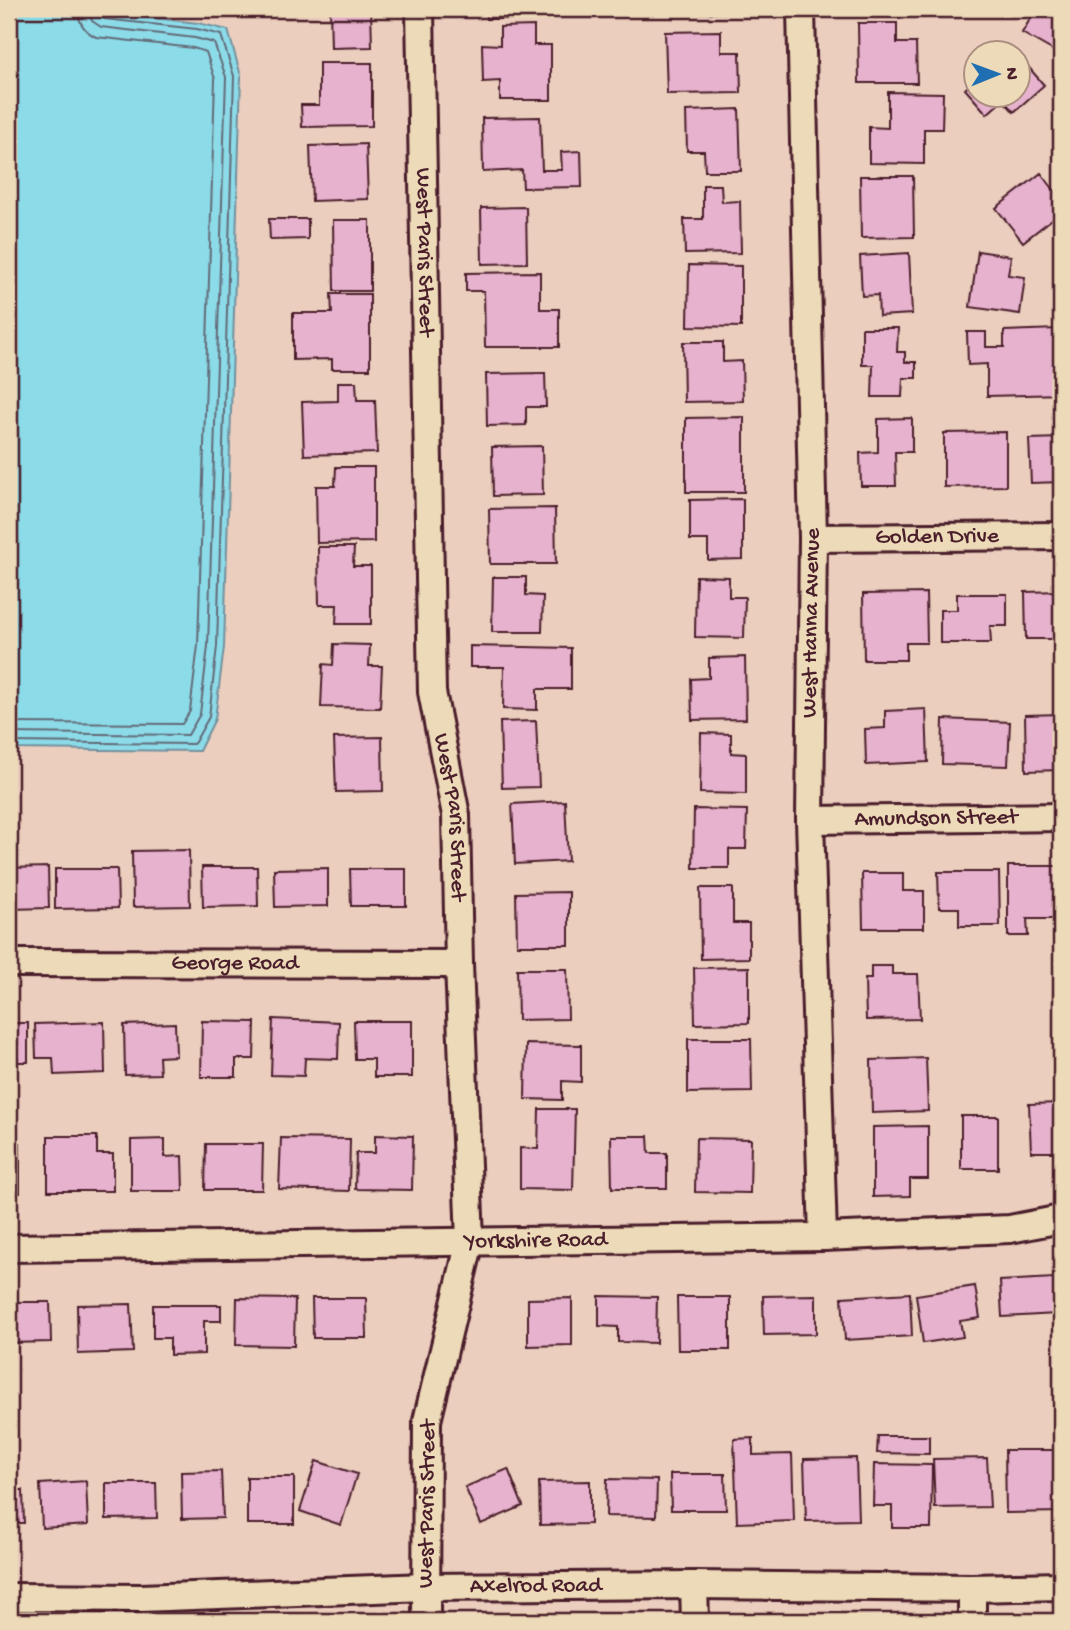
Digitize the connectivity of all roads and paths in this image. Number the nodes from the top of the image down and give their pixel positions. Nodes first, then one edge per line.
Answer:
1 (420, 9) edge
2 (801, 9) edge
3 (1061, 536) edge
4 (813, 538) junction
5 (1061, 817) edge
6 (810, 820) junction
7 (9, 963) edge
8 (459, 964) junction
9 (1061, 1219) edge
10 (823, 1237) junction
11 (470, 1241) junction
12 (9, 1248) edge
13 (694, 1586) junction
14 (1061, 1586) edge
15 (426, 1587) junction
16 (972, 1588) junction
17 (9, 1597) edge
18 (141, 1609) edge
19 (426, 1621) edge
20 (695, 1621) edge
21 (972, 1621) edge

1 - 8 street, West Paris Street
2 - 4 street, West Hanna Avenue
3 - 4 street, Golden Drive
4 - 6 street, West Hanna Avenue
5 - 6 street, Amundson Street
6 - 10 street, West Hanna Avenue
7 - 8 street, George Road
8 - 11 street, West Paris Street
9 - 10 street, Yorkshire Road
10 - 11 street, Yorkshire Road
11 - 12 street, Yorkshire Road
11 - 15 street, West Paris Street
13 - 15 street, Axelrod Road
13 - 16 street, Axelrod Road
13 - 20 street
14 - 16 street, Axelrod Road
15 - 18 street, Axelrod Road
15 - 19 street, West Paris Street
16 - 21 street
17 - 18 street, Axelrod Road

